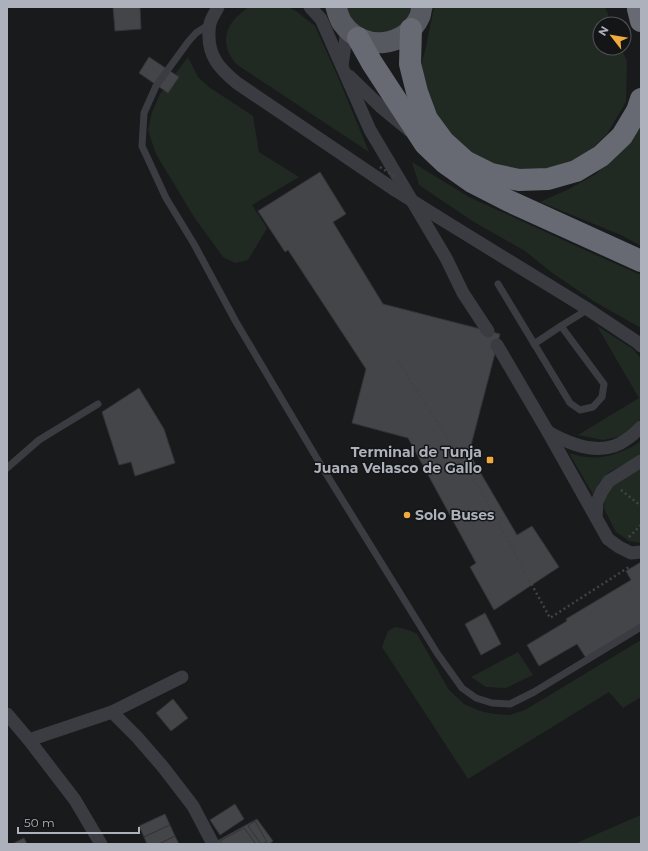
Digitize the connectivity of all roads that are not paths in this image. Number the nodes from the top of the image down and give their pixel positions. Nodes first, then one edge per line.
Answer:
1 (218, 7) edge
2 (310, 7) edge
3 (422, 7) edge
4 (329, 13) edge
5 (210, 24) junction
6 (411, 29) junction
7 (353, 34) junction
8 (344, 70) junction
9 (641, 99) edge
10 (425, 144) junction
11 (641, 261) edge
12 (498, 284) dead end
13 (586, 308) junction
14 (561, 326) junction
15 (488, 331) dead end
16 (534, 344) junction
17 (497, 345) dead end
18 (641, 346) edge
19 (98, 404) dead end
20 (641, 426) edge
21 (548, 432) junction
22 (641, 461) edge
23 (7, 468) edge
24 (596, 517) junction
25 (641, 552) edge
26 (641, 627) edge
27 (182, 677) dead end
28 (112, 712) junction
29 (7, 714) edge
30 (29, 740) junction
31 (101, 844) edge
32 (213, 844) edge

1 - 5 street
2 - 4 street
3 - 6 main road
4 - 7 main road
4 - 8 street
5 - 13 street, bridge
5 - 26 lane
6 - 7 main road
6 - 9 highway
7 - 8 street
7 - 10 highway
8 - 10 street
8 - 15 street
10 - 11 highway
12 - 16 lane
13 - 14 lane
13 - 18 street
14 - 16 lane
14 - 16 lane
17 - 21 street
19 - 23 lane
20 - 21 street
21 - 24 street
22 - 24 street
24 - 25 street
27 - 28 street
28 - 30 street
28 - 32 street
29 - 30 street
30 - 31 street

